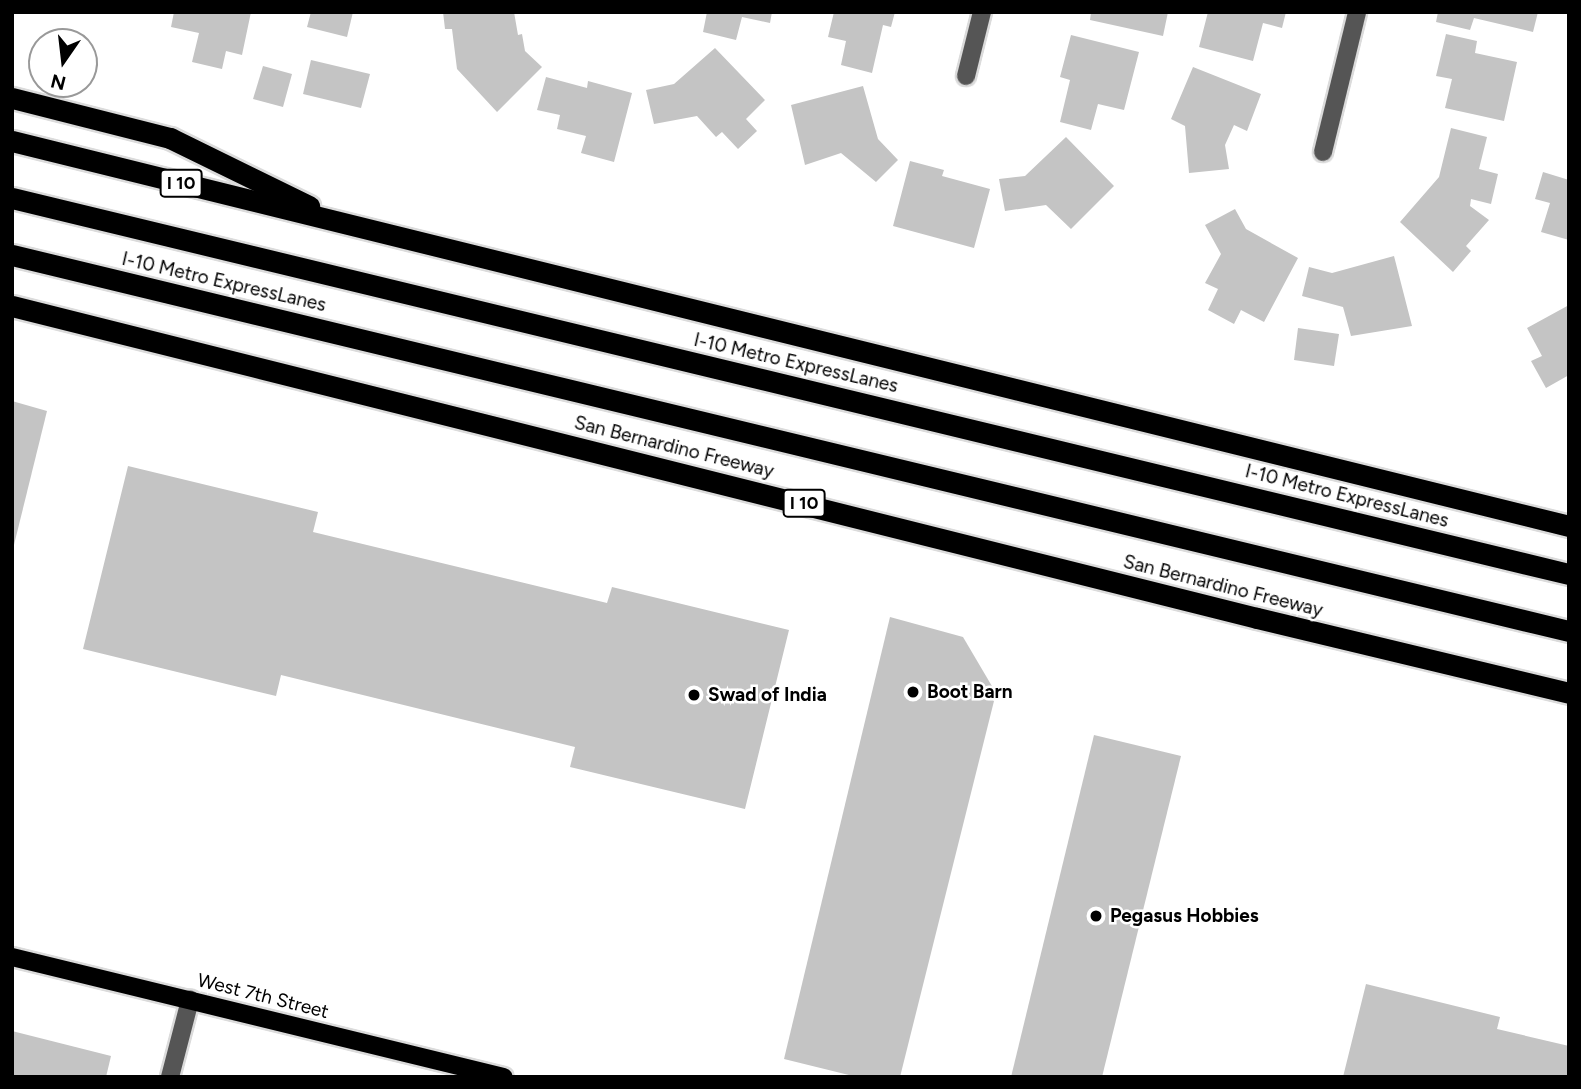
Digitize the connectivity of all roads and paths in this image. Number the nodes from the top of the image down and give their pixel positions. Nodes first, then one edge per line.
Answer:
1 (982, 12) edge
2 (1357, 12) edge
3 (967, 76) dead end
4 (12, 98) edge
5 (12, 141) edge
6 (1323, 152) dead end
7 (12, 198) edge
8 (349, 225) junction
9 (12, 255) edge
10 (12, 306) edge
11 (39, 312) junction
12 (12, 314) edge
13 (1569, 526) edge
14 (1569, 574) edge
15 (1569, 631) edge
16 (1569, 693) edge
17 (12, 957) edge
18 (190, 1000) junction
19 (170, 1077) edge
20 (504, 1077) edge

1 - 3 street
2 - 6 street
4 - 8 highway
5 - 8 highway, I 10
7 - 14 highway, I-10 Metro ExpressLanes
8 - 13 highway, I 10
9 - 15 highway, I-10 Metro ExpressLanes
10 - 11 highway, San Bernardino Freeway / I 10
11 - 12 highway
11 - 16 highway, San Bernardino Freeway / I 10
17 - 18 main road, West 7th Street
18 - 19 street
18 - 20 main road, West 7th Street

